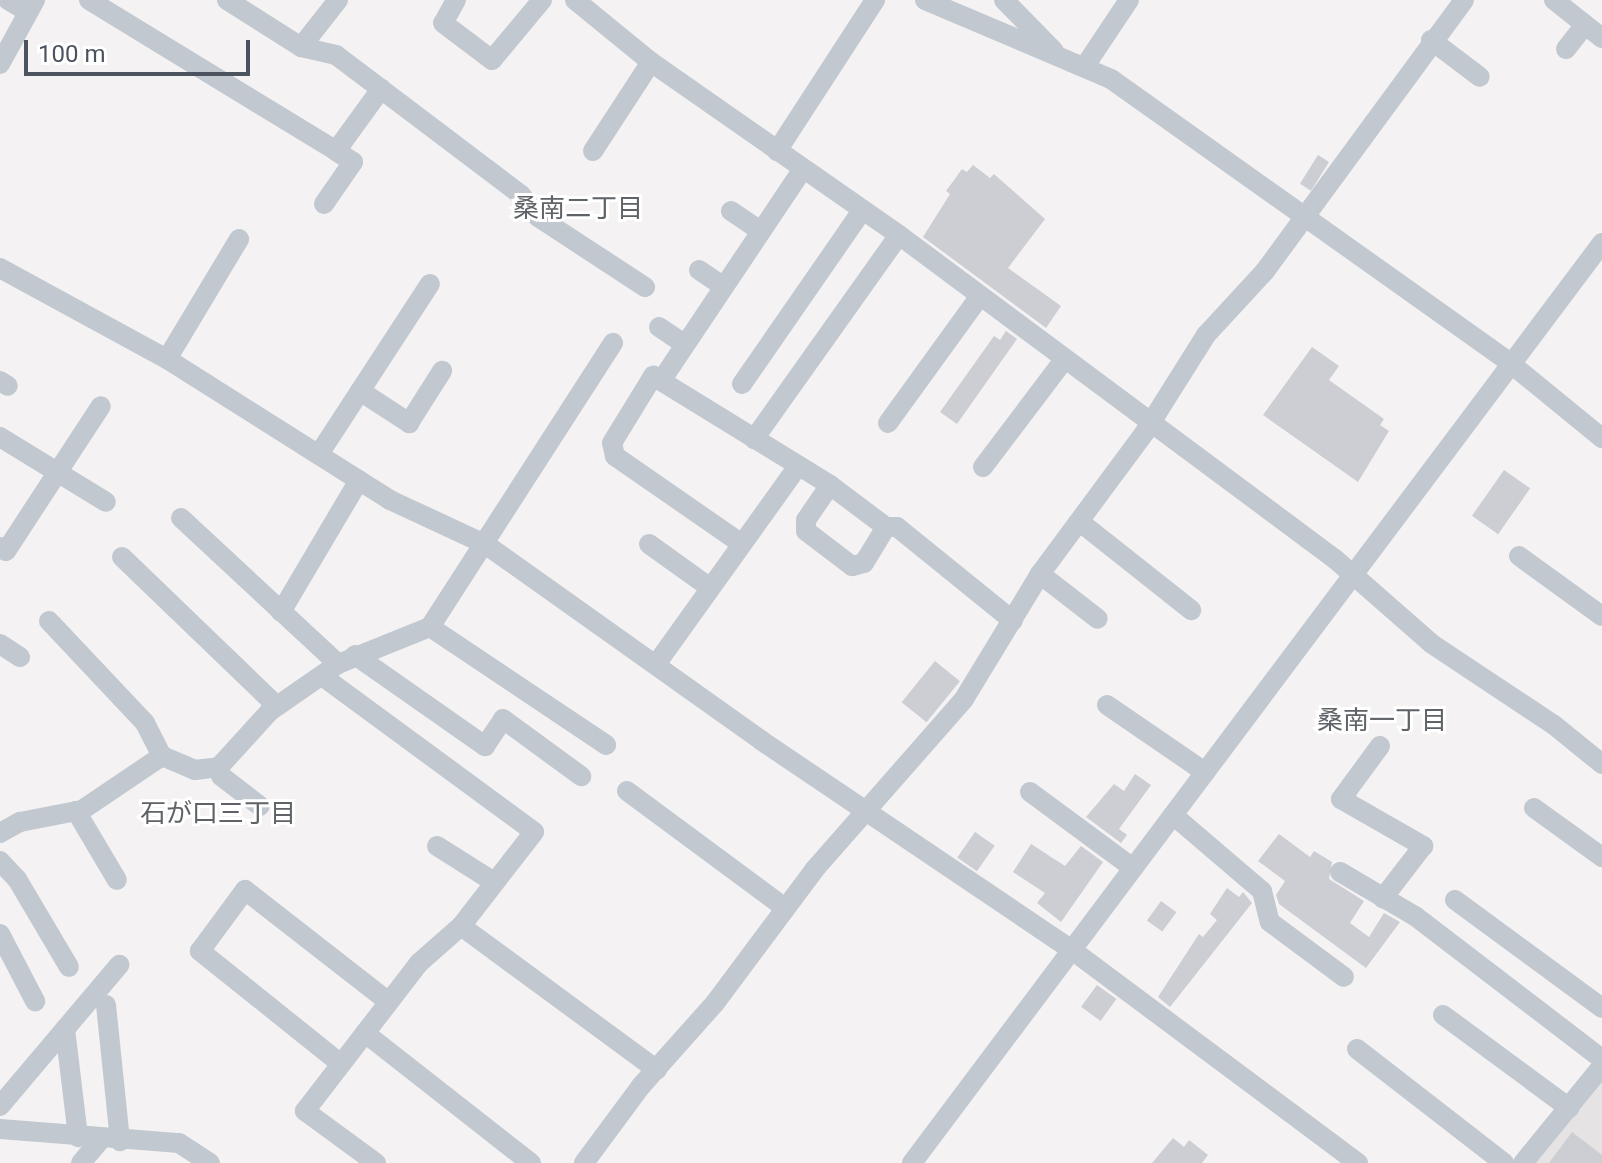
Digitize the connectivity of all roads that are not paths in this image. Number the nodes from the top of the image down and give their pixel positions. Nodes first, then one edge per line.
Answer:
1 (8, 0) edge
2 (89, 0) edge
3 (227, 0) edge
4 (338, 0) edge
5 (456, 0) edge
6 (542, 0) edge
7 (575, 0) edge
8 (875, 0) edge
9 (925, 0) edge
10 (1004, 0) edge
11 (1129, 0) edge
12 (1464, 0) edge
13 (1554, 0) edge
14 (32, 6) edge
15 (1585, 25) junction
16 (1602, 38) edge
17 (1431, 40) junction
18 (301, 47) junction
19 (1566, 49) dead end
20 (1058, 55) junction
21 (651, 62) junction
22 (0, 64) edge
23 (1085, 66) junction
24 (1480, 77) dead end
25 (381, 89) junction
26 (336, 151) junction
27 (593, 151) dead end
28 (777, 151) junction
29 (802, 170) junction
30 (324, 204) dead end
31 (731, 211) dead end
32 (862, 211) junction
33 (1304, 215) junction
34 (761, 231) junction
35 (899, 235) junction
36 (239, 239) dead end
37 (1602, 243) edge
38 (0, 268) edge
39 (699, 270) dead end
40 (430, 284) dead end
41 (723, 286) junction
42 (645, 287) dead end
43 (980, 296) junction
44 (659, 327) dead end
45 (613, 343) dead end
46 (684, 344) junction
47 (167, 359) junction
48 (1064, 360) junction
49 (1510, 363) junction
50 (442, 371) dead end
51 (661, 381) junction
52 (742, 384) dead end
53 (360, 391) junction
54 (101, 406) dead end
55 (1148, 421) junction
56 (888, 423) dead end
57 (0, 437) edge
58 (1602, 438) edge
59 (754, 439) junction
60 (319, 454) junction
61 (798, 466) junction
62 (983, 467) dead end
63 (56, 471) junction
64 (359, 480) junction
65 (830, 485) junction
66 (106, 502) dead end
67 (181, 518) dead end
68 (1080, 522) junction
69 (886, 527) junction
70 (739, 542) junction
71 (485, 544) junction
72 (649, 544) dead end
73 (0, 547) edge
74 (1519, 556) dead end
75 (122, 557) dead end
76 (1040, 574) junction
77 (1352, 574) junction
78 (709, 587) junction
79 (1191, 610) dead end
80 (281, 612) junction
81 (1602, 616) edge
82 (1098, 619) dead end
83 (49, 621) dead end
84 (1013, 621) junction
85 (430, 627) junction
86 (0, 644) edge
87 (20, 657) dead end
88 (657, 663) junction
89 (338, 665) junction
90 (1107, 705) dead end
91 (277, 706) junction
92 (606, 745) dead end
93 (1380, 746) dead end
94 (162, 756) junction
95 (1602, 764) edge
96 (219, 767) junction
97 (1205, 772) junction
98 (581, 776) dead end
99 (627, 791) dead end
100 (1030, 792) dead end
101 (260, 806) dead end
102 (1534, 808) dead end
103 (76, 811) junction
104 (868, 813) junction
105 (1173, 815) junction
106 (0, 833) edge
107 (437, 846) dead end
108 (1602, 857) edge
109 (0, 861) edge
110 (1133, 868) junction
111 (1340, 872) dead end
112 (118, 880) dead end
113 (494, 882) junction
114 (1383, 898) junction
115 (1455, 900) dead end
116 (784, 907) junction
117 (461, 926) junction
118 (0, 934) edge
119 (1072, 950) junction
120 (119, 965) dead end
121 (69, 967) dead end
122 (1344, 977) dead end
123 (35, 1001) dead end
124 (389, 1002) junction
125 (106, 1005) dead end
126 (1602, 1008) edge
127 (1443, 1015) dead end
128 (65, 1029) junction
129 (365, 1033) junction
130 (1357, 1049) dead end
131 (1602, 1059) edge
132 (341, 1064) junction
133 (1602, 1066) edge
134 (657, 1070) junction
135 (0, 1106) edge
136 (1569, 1108) junction
137 (0, 1129) edge
138 (78, 1137) junction
139 (110, 1140) junction
140 (81, 1163) edge
141 (210, 1163) edge
142 (376, 1163) edge
143 (531, 1163) edge
144 (584, 1163) edge
145 (912, 1163) edge
146 (1358, 1163) edge
147 (1504, 1163) edge
148 (1523, 1163) edge

1 - 14 street
2 - 26 street
3 - 18 street
4 - 18 street
5 - 6 street
7 - 21 street
8 - 28 street
9 - 20 street
10 - 20 street
11 - 23 street
12 - 17 street
13 - 15 street
14 - 22 street
15 - 16 street
15 - 19 street
17 - 24 street
17 - 33 street
18 - 25 street
20 - 23 street
21 - 27 street
21 - 28 street
23 - 33 street
25 - 26 street
25 - 42 street
26 - 30 street
28 - 29 street
29 - 32 street
29 - 34 street
31 - 34 street
32 - 35 street
32 - 52 street
33 - 49 street
33 - 55 street
34 - 41 street
35 - 43 street
35 - 59 street
36 - 47 street
37 - 49 street
38 - 47 street
39 - 41 street
40 - 53 street
41 - 46 street
43 - 48 street
43 - 56 street
44 - 46 street
45 - 71 street
46 - 51 street
47 - 60 street
48 - 55 street
48 - 62 street
49 - 58 street
49 - 77 street
50 - 53 street
51 - 59 street
51 - 70 street
53 - 60 street
54 - 63 street
55 - 68 street
55 - 77 street
57 - 63 street
59 - 61 street
60 - 64 street
61 - 65 street
61 - 70 street
63 - 66 street
63 - 73 street
64 - 71 street
64 - 80 street
65 - 69 street
65 - 69 street
67 - 80 street
68 - 76 street
68 - 79 street
69 - 84 street
70 - 78 street
71 - 85 street
71 - 88 street
72 - 78 street
74 - 81 street
75 - 91 street
76 - 82 street
76 - 84 street
77 - 95 street
77 - 97 street
78 - 88 street
80 - 89 street
83 - 94 street
84 - 104 street
85 - 89 street
85 - 92 street
86 - 87 street
88 - 104 street
89 - 91 street
89 - 98 street
89 - 113 street
90 - 97 street
91 - 96 street
93 - 114 street
94 - 96 street
94 - 103 street
96 - 101 street
97 - 105 street
99 - 116 street
100 - 110 street
102 - 108 street
103 - 106 street
103 - 112 street
104 - 116 street
104 - 119 street
105 - 110 street
105 - 122 street
107 - 113 street
109 - 121 street
110 - 119 street
111 - 114 street
113 - 117 street
114 - 131 street
115 - 126 street
116 - 134 street
117 - 124 street
117 - 134 street
118 - 123 street
119 - 145 street
119 - 146 street
120 - 128 street
124 - 129 street
124 - 132 street
125 - 139 street
127 - 136 street
128 - 135 street
128 - 138 street
129 - 132 street
129 - 143 street
130 - 147 street
132 - 142 street
133 - 136 street
134 - 144 street
136 - 148 street
137 - 138 street
138 - 139 street
139 - 140 street
139 - 141 street

